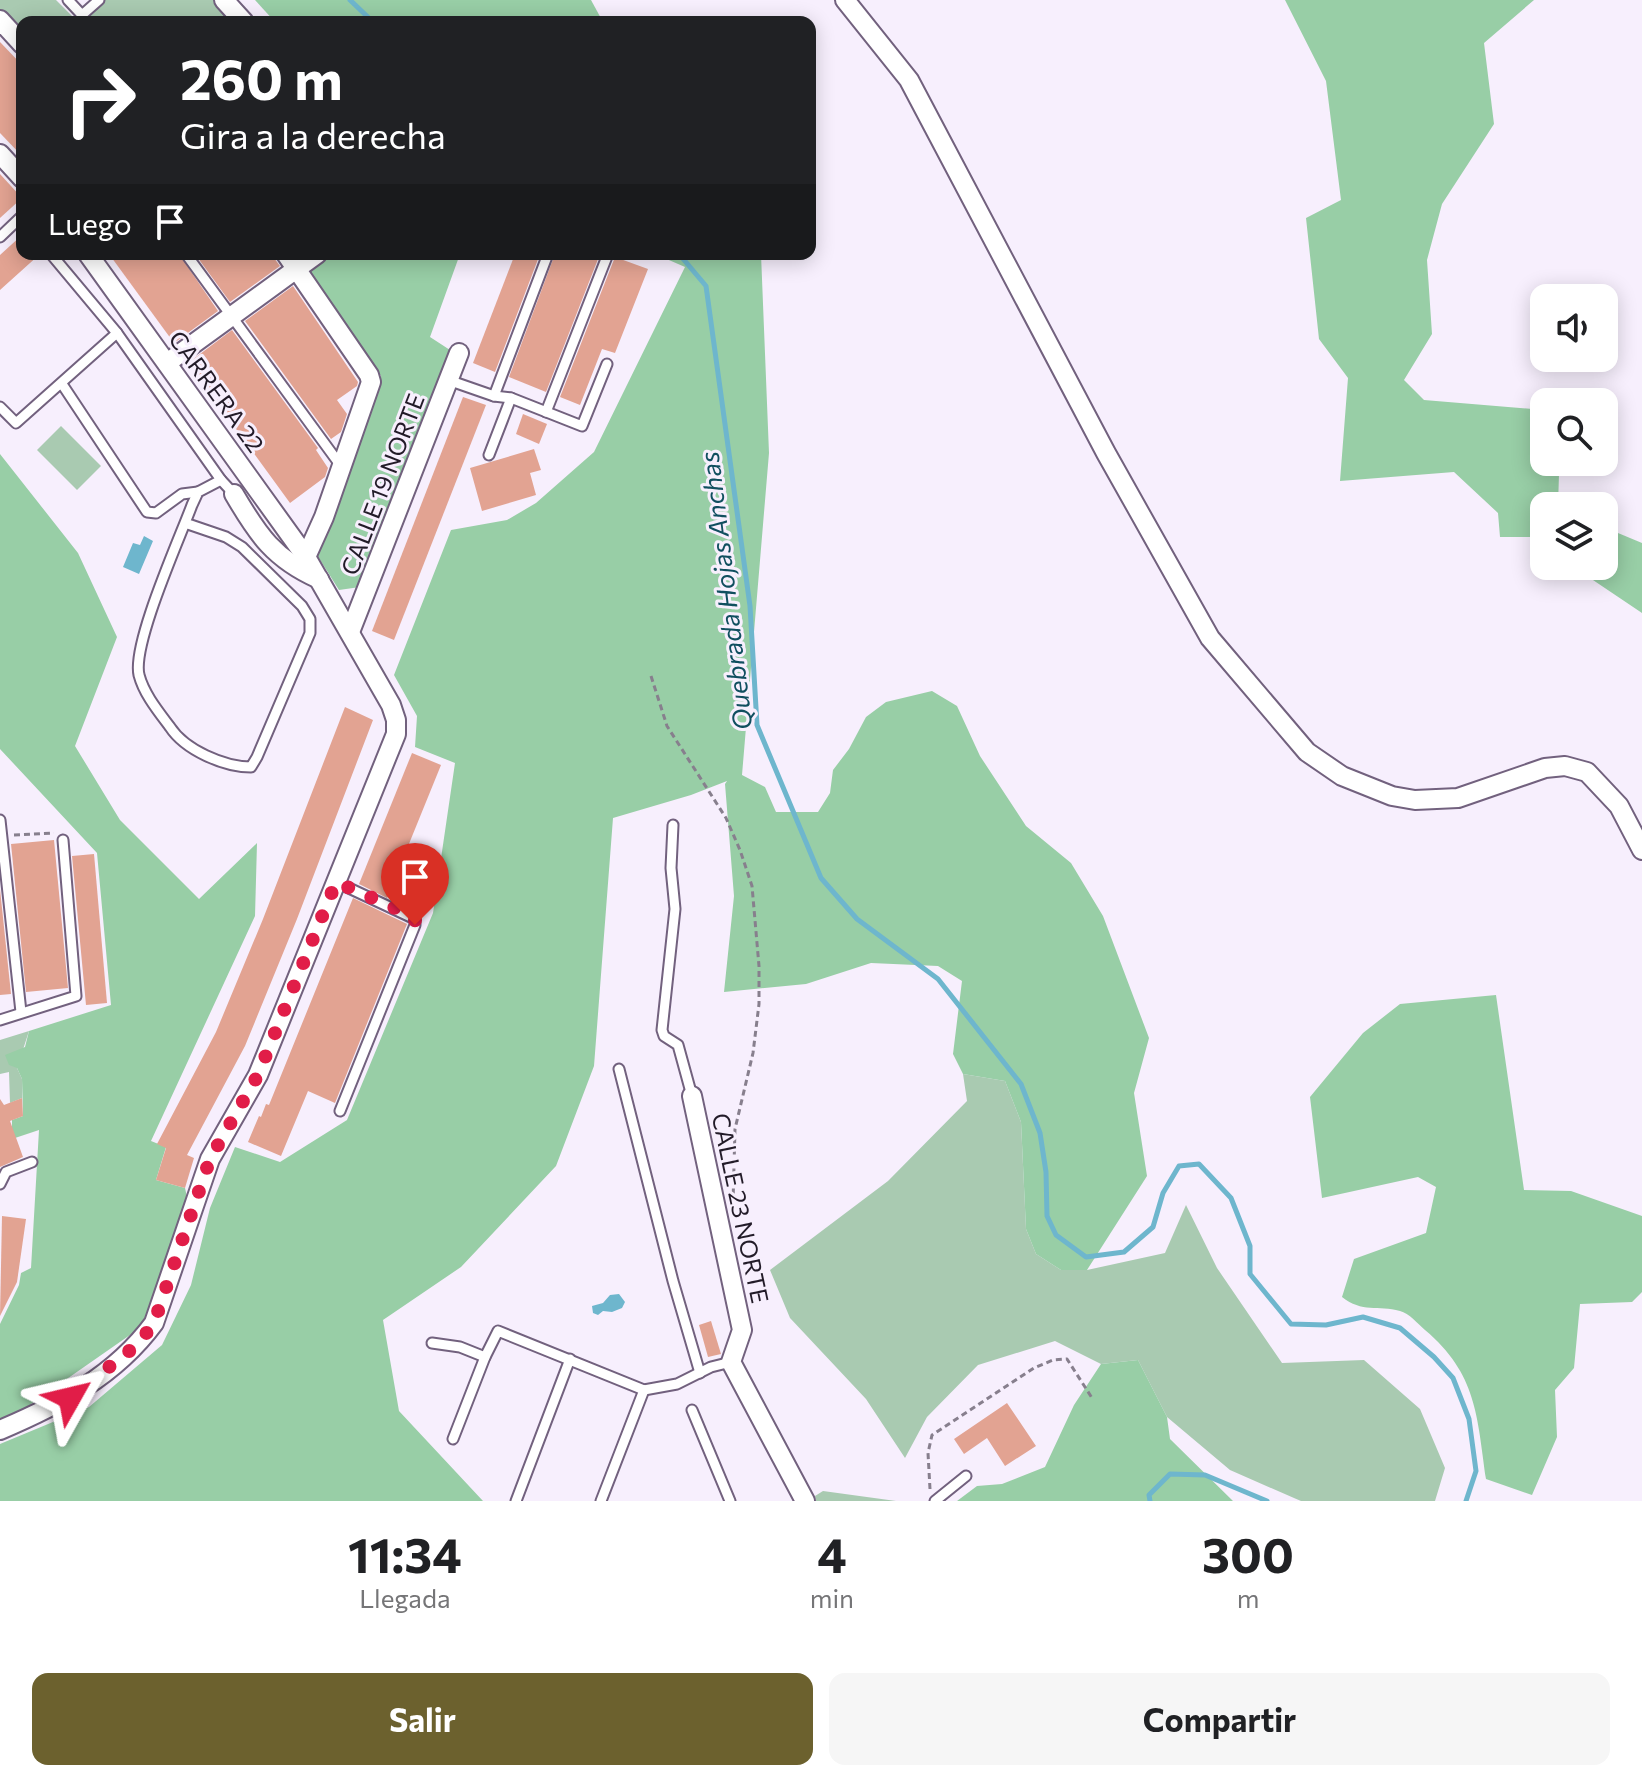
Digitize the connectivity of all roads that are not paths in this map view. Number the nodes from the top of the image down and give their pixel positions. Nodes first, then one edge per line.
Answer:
1 (68, 0) edge
2 (99, 0) edge
3 (224, 0) edge
4 (845, 0) edge
5 (239, 16) edge
6 (0, 20) edge
7 (16, 37) edge
8 (0, 154) edge
9 (16, 171) edge
10 (16, 222) edge
11 (0, 237) edge
12 (56, 260) edge
13 (92, 260) edge
14 (190, 260) edge
15 (546, 260) edge
16 (606, 260) edge
17 (292, 262) edge
18 (231, 318) junction
19 (117, 333) junction
20 (459, 353) dead end
21 (167, 363) junction
22 (607, 364) dead end
23 (448, 380) junction
24 (62, 384) junction
25 (494, 396) junction
26 (511, 398) junction
27 (0, 407) edge
28 (546, 412) junction
29 (489, 455) dead end
30 (341, 466) junction
31 (227, 487) junction
32 (198, 492) junction
33 (185, 523) junction
34 (306, 557) junction
35 (319, 579) junction
36 (350, 632) junction
37 (0, 820) edge
38 (673, 825) dead end
39 (63, 840) road end
40 (1642, 850) edge
41 (336, 882) junction
42 (21, 1012) junction
43 (0, 1020) edge
44 (619, 1069) dead end
45 (692, 1096) joint
46 (340, 1111) dead end
47 (32, 1162) dead end
48 (0, 1184) edge
49 (432, 1343) dead end
50 (485, 1357) junction
51 (570, 1359) junction
52 (731, 1362) junction
53 (700, 1373) junction
54 (644, 1390) junction
55 (692, 1410) dead end
56 (0, 1430) edge
57 (453, 1439) dead end
58 (966, 1476) dead end
59 (516, 1501) edge
60 (601, 1501) edge
61 (730, 1501) edge
62 (805, 1501) edge
63 (932, 1501) edge

1 - 2 lane
3 - 5 street
4 - 40 street
6 - 7 street
8 - 9 street
10 - 11 lane
12 - 19 lane
13 - 21 street, CARRERA 22
14 - 18 lane
15 - 25 lane
16 - 28 lane
17 - 18 street
17 - 30 street
18 - 21 street
18 - 30 lane
19 - 24 lane
19 - 31 lane
20 - 23 street, CALLE 19 NORTE
21 - 34 street, CARRERA 22
22 - 28 lane
23 - 25 lane
23 - 36 street, CALLE 19 NORTE
24 - 27 lane
24 - 32 lane
25 - 26 lane
26 - 28 lane
26 - 29 lane
30 - 34 street
31 - 32 lane
31 - 35 street
32 - 33 lane
33 - 33 lane
34 - 35 street, CARRERA 22
35 - 36 street, CARRERA 22
36 - 41 street, CARRERA 22
37 - 42 lane
38 - 45 lane
39 - 42 lane
41 - 46 lane
41 - 56 street
42 - 43 lane
44 - 53 lane
45 - 52 street, CALLE 23 NORTE
47 - 48 lane
49 - 50 lane
50 - 51 lane
50 - 57 lane
51 - 54 lane
51 - 59 lane
52 - 53 lane
52 - 62 street
53 - 54 lane
54 - 60 lane
55 - 61 lane
58 - 63 lane

